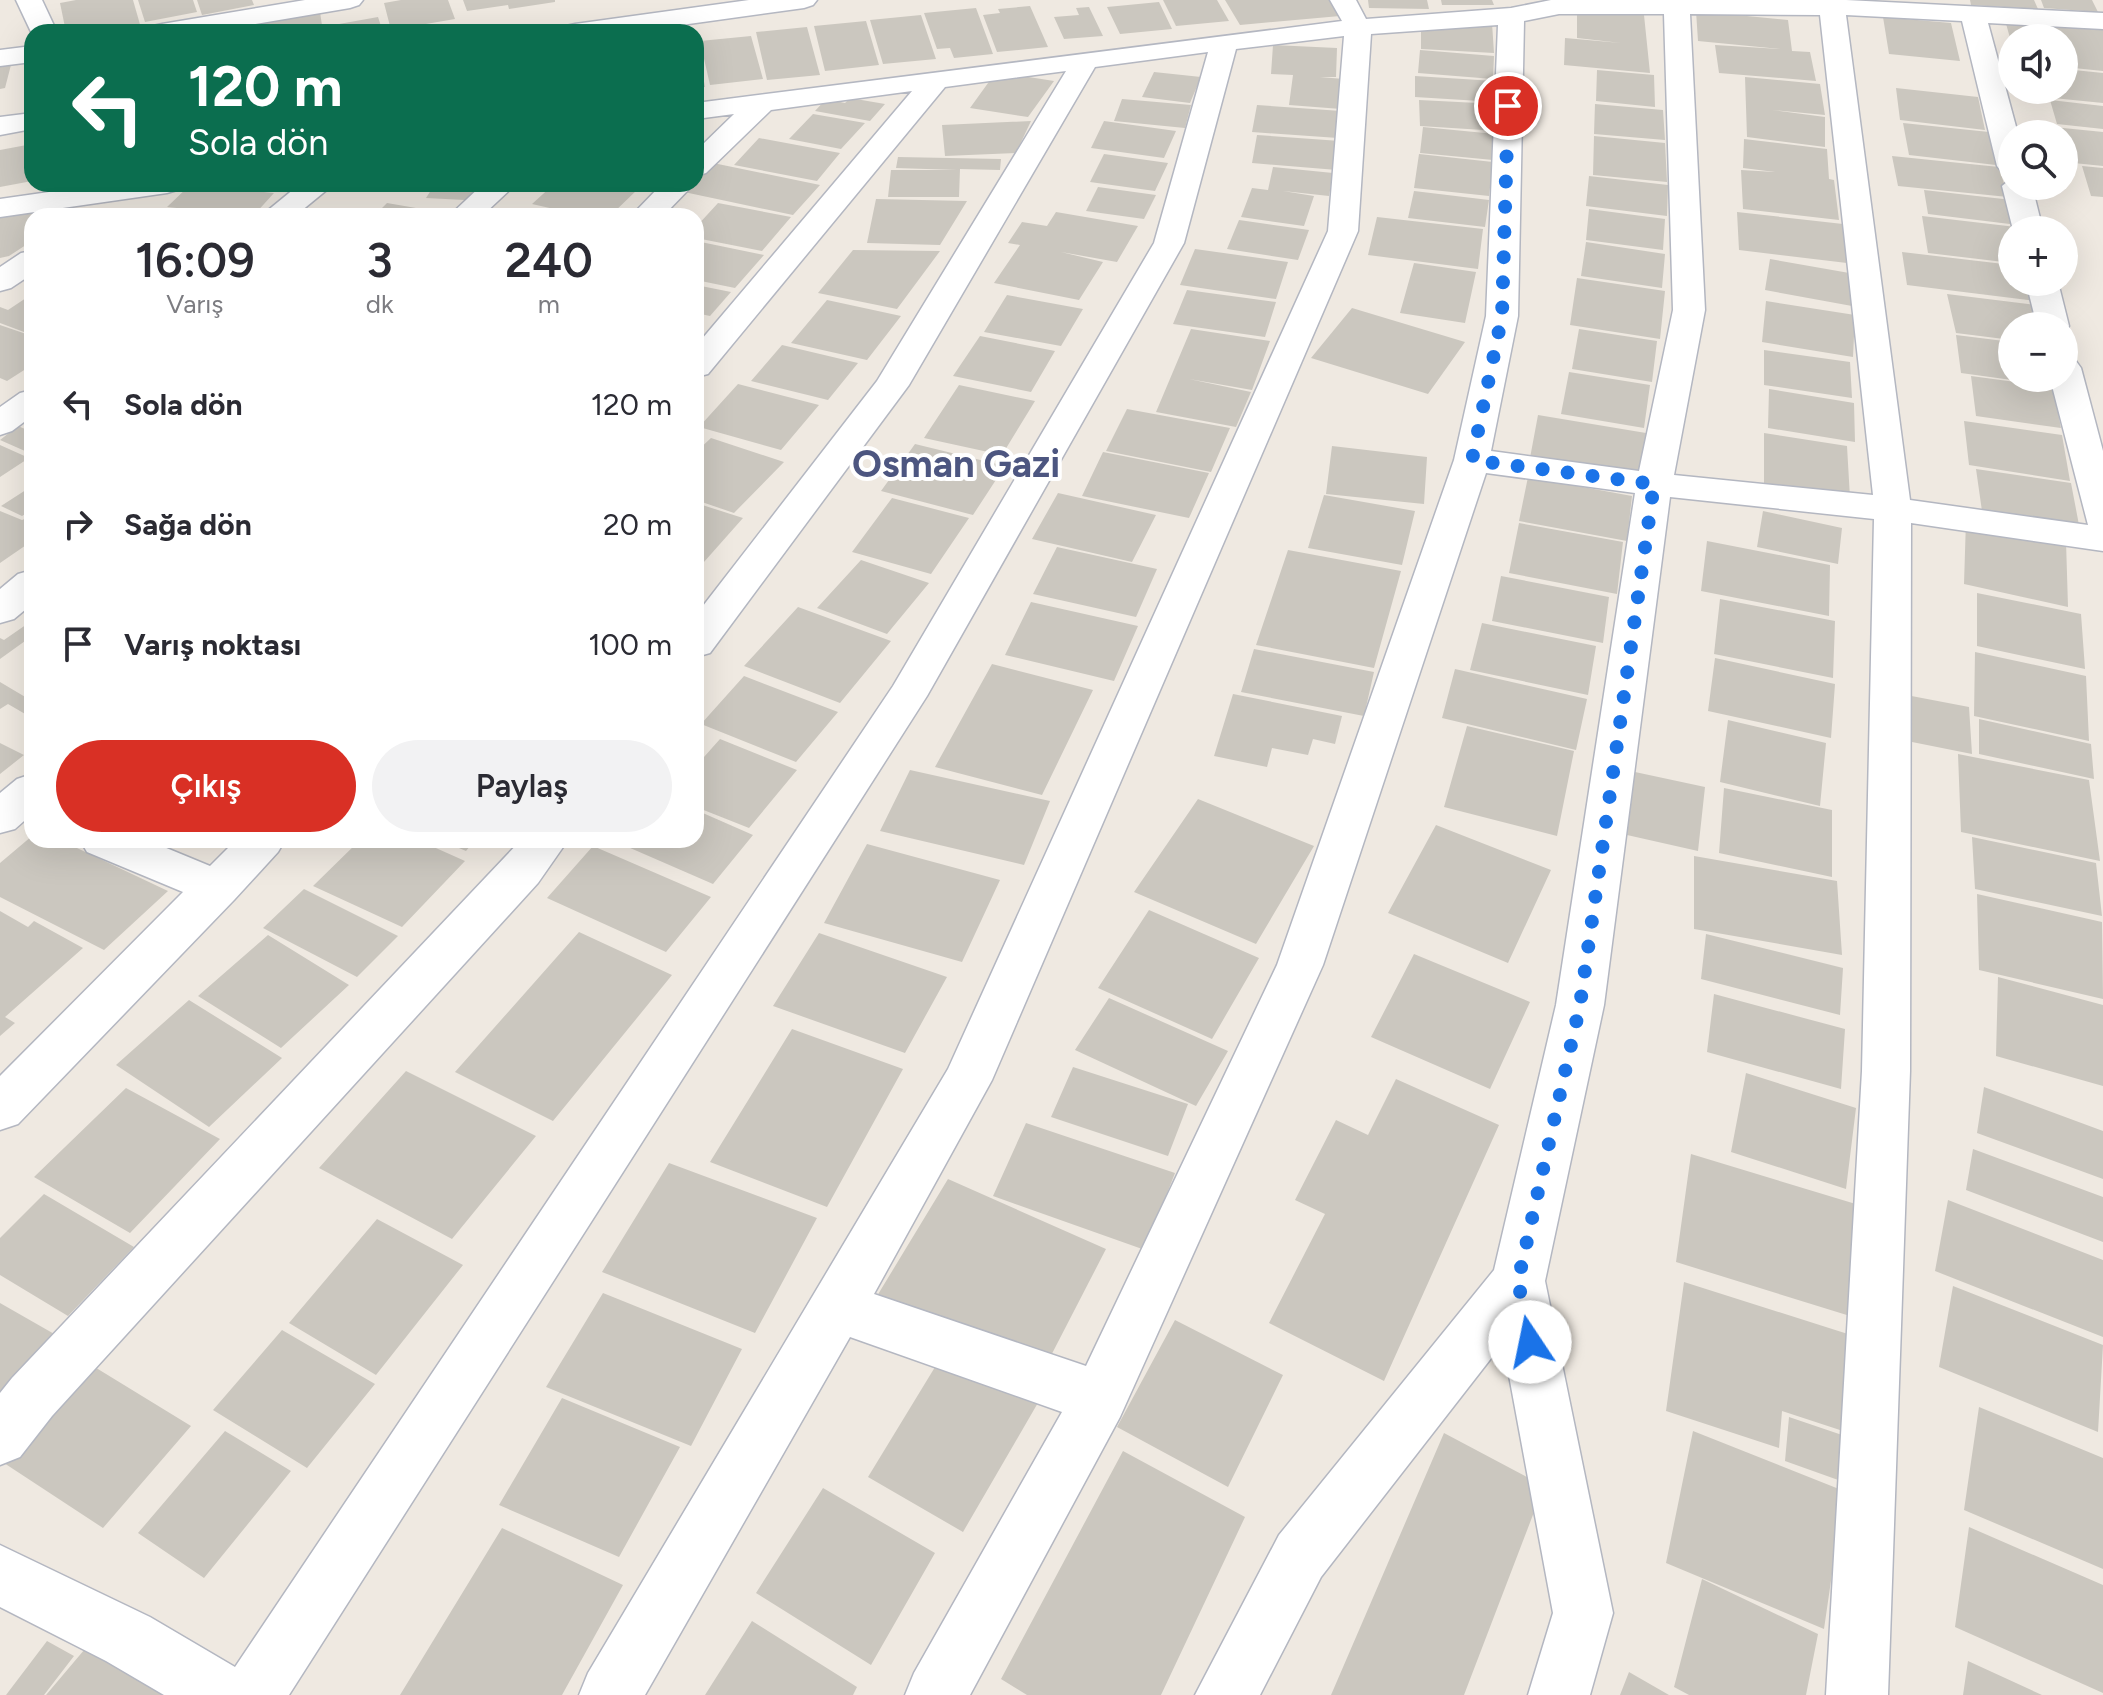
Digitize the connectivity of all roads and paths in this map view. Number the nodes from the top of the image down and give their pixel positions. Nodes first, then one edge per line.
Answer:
1 (29, 0) edge
2 (350, 0) edge
3 (804, 0) edge
4 (1677, 6) junction
5 (1832, 7) junction
6 (1958, 9) edge
7 (1350, 14) edge
8 (1511, 16) junction
9 (2103, 21) edge
10 (40, 24) edge
11 (209, 24) edge
12 (632, 24) edge
13 (1224, 42) junction
14 (24, 55) edge
15 (0, 58) edge
16 (1085, 61) junction
17 (937, 79) junction
18 (764, 101) junction
19 (704, 110) edge
20 (24, 122) edge
21 (1998, 125) edge
22 (0, 126) edge
23 (704, 159) edge
24 (118, 192) edge
25 (308, 192) edge
26 (492, 192) edge
27 (671, 192) edge
28 (86, 198) edge
29 (0, 208) edge
30 (287, 208) edge
31 (473, 208) edge
32 (654, 208) edge
33 (704, 357) edge
34 (2070, 392) edge
35 (24, 406) edge
36 (0, 424) edge
37 (1472, 460) junction
38 (1654, 484) junction
39 (1893, 509) junction
40 (2103, 520) edge
41 (2103, 539) edge
42 (24, 590) edge
43 (0, 610) edge
44 (704, 632) edge
45 (121, 848) edge
46 (256, 848) edge
47 (540, 848) edge
48 (218, 888) junction
49 (0, 1109) edge
50 (1518, 1281) junction
51 (838, 1307) junction
52 (1100, 1398) junction
53 (0, 1437) edge
54 (0, 1575) edge
55 (223, 1695) edge
56 (253, 1695) edge
57 (610, 1695) edge
58 (936, 1695) edge
59 (1226, 1695) edge
60 (1559, 1695) edge
61 (1857, 1695) edge

1 - 10 street
2 - 11 street
3 - 12 street
4 - 5 street
4 - 8 street
4 - 38 street
5 - 6 street
5 - 39 street
6 - 9 street
6 - 21 street
7 - 8 street
7 - 13 street
7 - 51 street
8 - 37 street
13 - 16 street
13 - 56 street
14 - 15 street
16 - 17 street
16 - 44 street
17 - 18 street
17 - 33 street
18 - 19 street
18 - 23 street
20 - 22 street
24 - 28 street
25 - 30 street
26 - 31 street
27 - 32 street
28 - 29 street
34 - 40 street
35 - 36 street
37 - 38 street
37 - 52 street
38 - 39 street
38 - 50 street
39 - 41 street
39 - 61 street
42 - 43 street
45 - 48 street
46 - 48 street
47 - 53 street
48 - 49 street
50 - 59 street
50 - 60 street
51 - 52 street
51 - 57 street
52 - 58 street
54 - 55 street

